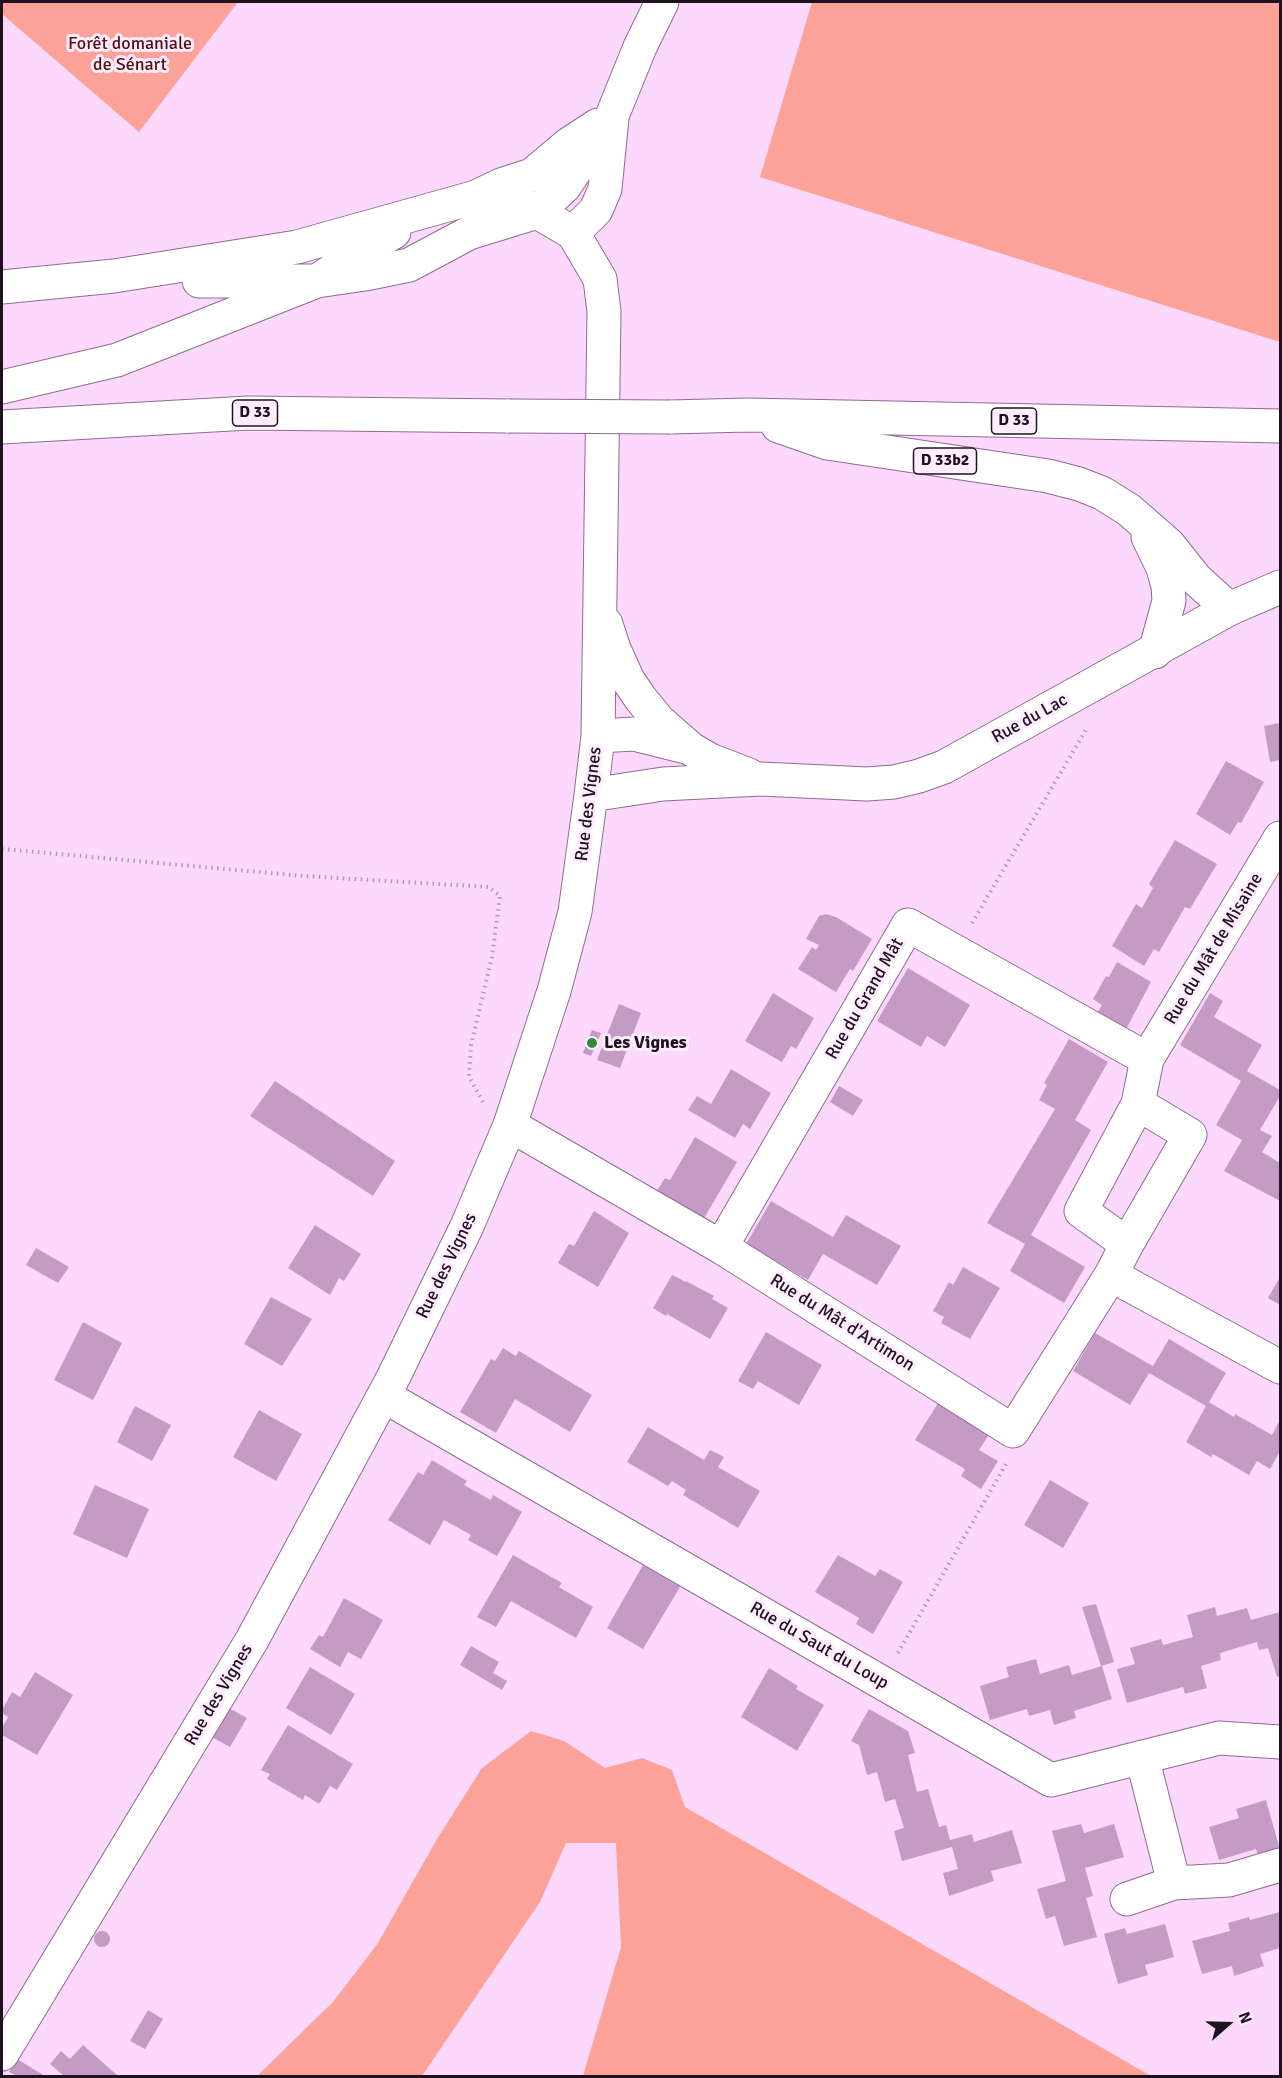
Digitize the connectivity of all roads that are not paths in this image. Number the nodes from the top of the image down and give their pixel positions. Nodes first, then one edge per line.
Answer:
1 (662, 2) edge
2 (612, 116) junction
3 (463, 201) junction
4 (537, 212) junction
5 (573, 233) junction
6 (114, 276) junction
7 (317, 281) junction
8 (2, 287) edge
9 (2, 387) edge
10 (748, 416) junction
11 (1281, 426) edge
12 (2, 427) edge
13 (1138, 517) junction
14 (1281, 587) edge
15 (598, 602) junction
16 (1229, 609) junction
17 (1155, 652) junction
18 (597, 736) junction
19 (691, 749) junction
20 (761, 779) junction
21 (591, 795) junction
22 (1281, 838) edge
23 (1147, 1059) junction
24 (1138, 1104) junction
25 (500, 1115) junction
26 (1127, 1244) junction
27 (721, 1247) junction
28 (1111, 1275) junction
29 (1281, 1367) edge
30 (384, 1396) junction
31 (1281, 1742) edge
32 (1142, 1757) junction
33 (1281, 1865) edge
34 (1174, 1883) junction
35 (1127, 1899) dead end
36 (2, 2054) edge

1 - 2 street
2 - 3 street
2 - 4 street
2 - 5 street
3 - 4 street
3 - 6 street
3 - 7 street
4 - 5 street
4 - 7 street
5 - 15 street, Rue des Vignes
6 - 7 street
6 - 8 street
7 - 9 street
10 - 11 street, D 33
10 - 12 street, D 33, bridge
10 - 13 street, D 33b2
13 - 16 street, D 33b2
13 - 17 street
14 - 16 street, Rue du Lac
15 - 18 street, Rue des Vignes
15 - 19 street, Rue du Lac
16 - 17 street, Rue du Lac
17 - 20 street, Rue du Lac
18 - 19 street, Rue du Lac
18 - 21 street, Rue des Vignes
19 - 20 street, Rue du Lac
20 - 21 street, Rue du Lac
21 - 25 street, Rue des Vignes
22 - 23 street, Rue du Mât de Misaine
23 - 24 street, Rue du Mât de Misaine
23 - 27 street, Rue du Grand Mât
24 - 26 street, Rue du Mât de Misaine
24 - 26 street
25 - 27 street, Rue du Mât d'Artimon
25 - 30 street, Rue des Vignes
26 - 28 street
27 - 28 street, Rue du Mât d'Artimon
28 - 29 street
30 - 32 street, Rue du Saut du Loup
30 - 36 street, Rue des Vignes
31 - 32 street, Rue du Saut du Loup
32 - 34 street
33 - 34 street
34 - 35 street

